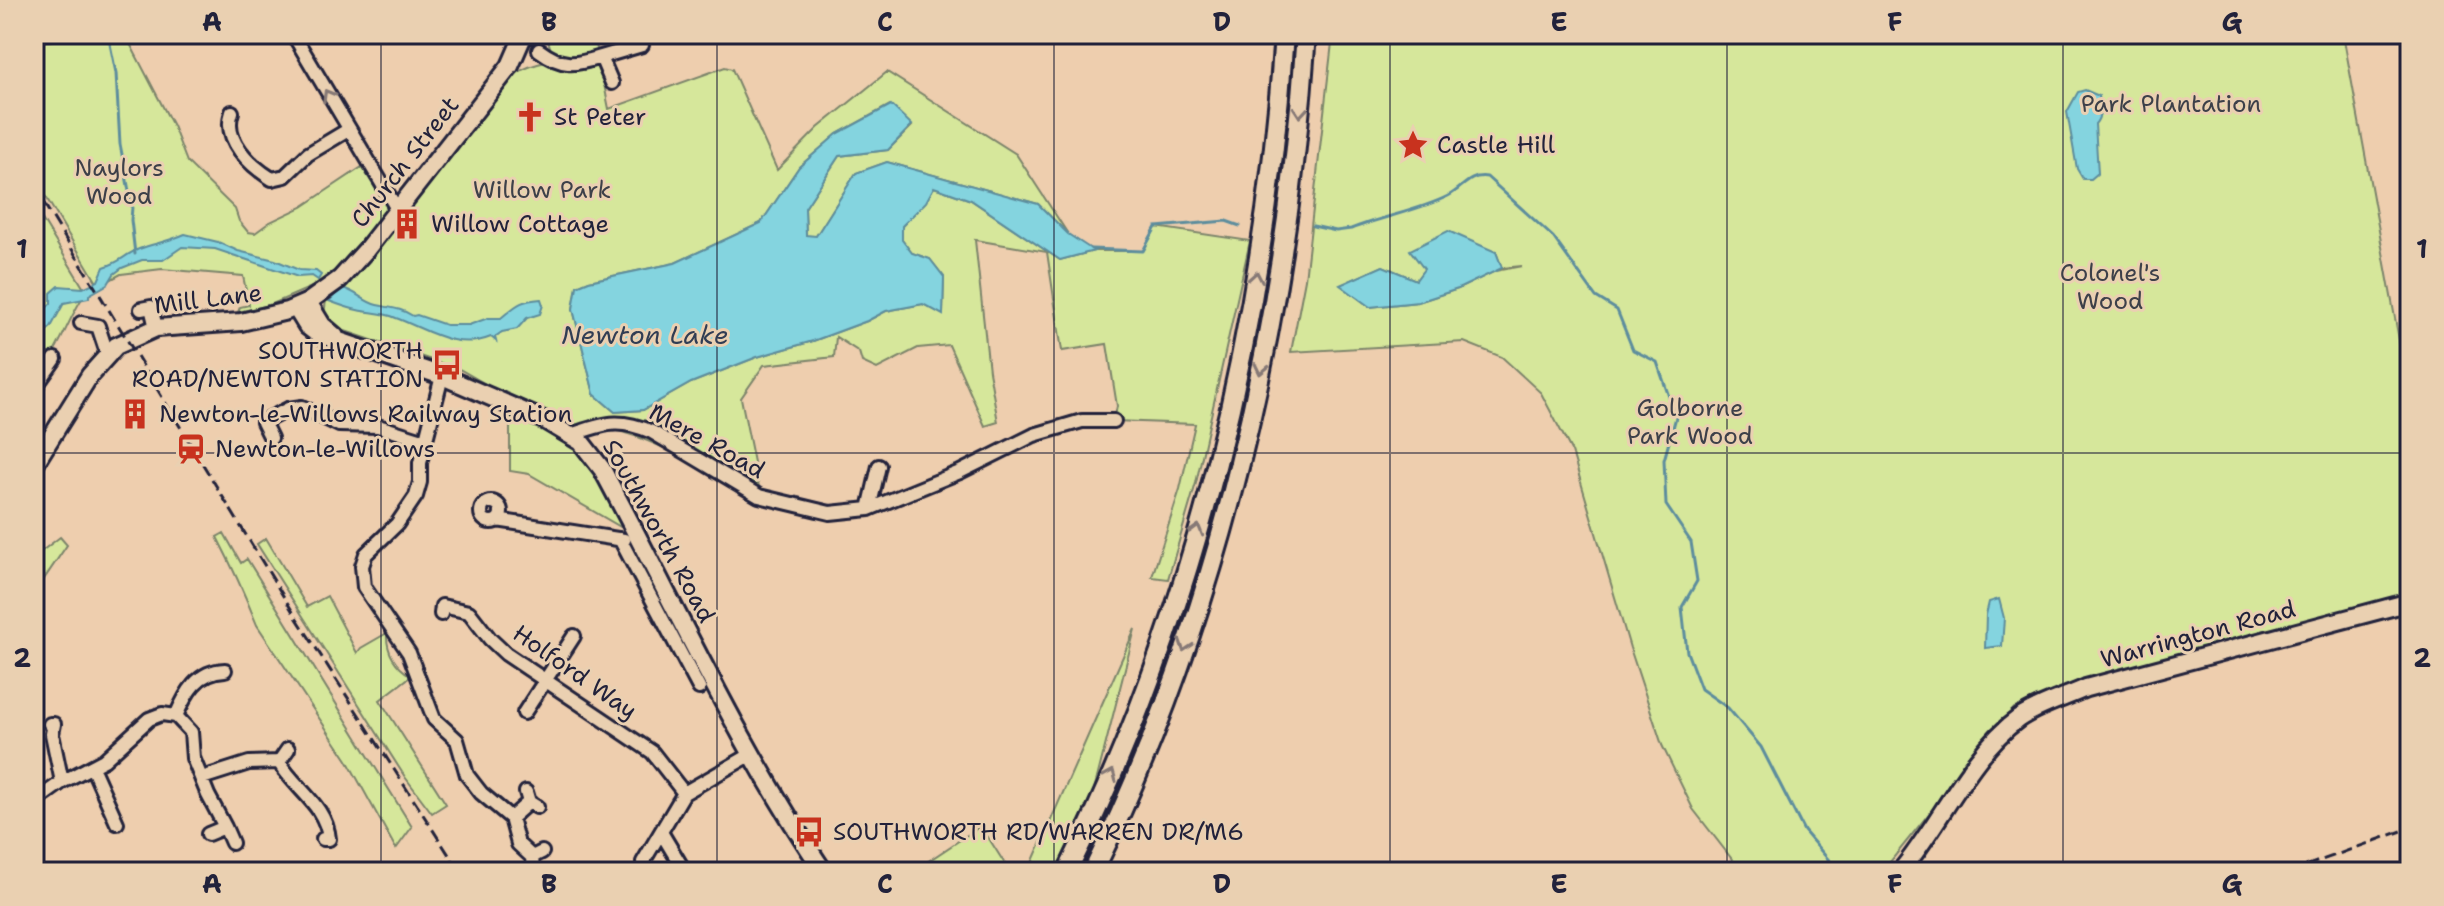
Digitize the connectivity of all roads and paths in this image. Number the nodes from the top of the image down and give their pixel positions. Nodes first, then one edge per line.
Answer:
1 (293, 34) edge
2 (1284, 34) edge
3 (1306, 34) edge
4 (531, 35) edge
5 (642, 45) dead end
6 (601, 57) junction
7 (612, 83) dead end
8 (232, 112) dead end
9 (218, 118) dead end
10 (229, 129) junction
11 (348, 130) junction
12 (397, 209) junction
13 (302, 305) junction
14 (150, 307) dead end
15 (81, 323) dead end
16 (156, 328) junction
17 (107, 353) junction
18 (47, 363) dead end
19 (442, 376) junction
20 (34, 389) edge
21 (1114, 421) dead end
22 (571, 435) junction
23 (271, 438) dead end
24 (426, 441) junction
25 (34, 464) edge
26 (882, 464) dead end
27 (869, 509) junction
28 (497, 520) dead end
29 (620, 539) junction
30 (642, 543) junction
31 (2410, 602) edge
32 (441, 614) dead end
33 (574, 636) dead end
34 (225, 671) dead end
35 (545, 680) junction
36 (694, 687) dead end
37 (524, 713) dead end
38 (176, 716) junction
39 (54, 725) dead end
40 (470, 731) dead end
41 (457, 740) junction
42 (288, 749) dead end
43 (752, 754) junction
44 (279, 762) junction
45 (92, 767) junction
46 (202, 778) junction
47 (62, 782) junction
48 (684, 793) junction
49 (531, 800) dead end
50 (34, 802) edge
51 (511, 818) junction
52 (116, 823) dead end
53 (225, 827) junction
54 (661, 832) junction
55 (208, 834) dead end
56 (328, 839) dead end
57 (232, 843) dead end
58 (536, 860) dead end
59 (643, 862) dead end
60 (685, 872) edge
61 (824, 872) edge
62 (1067, 872) edge
63 (1093, 872) edge
64 (1900, 872) edge

11 -> 1 street
62 -> 2 highway
3 -> 63 highway
4 - 6 street
4 - 12 main road, Church Street
5 - 6 street
6 - 7 street
8 - 10 street
9 - 10 street
10 - 11 street
11 - 12 street
12 - 13 main road, Church Street
13 - 16 main road, Mill Lane
13 - 19 main road, Southworth Road
14 - 16 street
15 - 17 street
16 - 17 main road, Mill Lane
17 - 25 main road, Mill Lane
18 - 20 street
19 - 22 main road, Southworth Road
19 - 24 street
21 - 27 street, Mere Road
22 - 27 street, Mere Road
22 - 30 main road, Southworth Road
23 - 24 street
24 - 41 street
26 - 27 street
28 - 29 street
29 - 30 street
29 - 36 street
30 - 43 main road, Southworth Road
31 - 64 main road, Warrington Road
32 - 35 street, Holford Way
33 - 35 street
34 - 38 street
35 - 37 street
35 - 48 street, Holford Way
38 - 45 street
38 - 46 street
39 - 47 street
40 - 41 street
41 - 51 street
42 - 44 street
43 - 48 street
43 - 61 main road, Southworth Road
44 - 46 street
44 - 56 street
45 - 47 street
45 - 52 street
46 - 53 street
47 - 50 street
48 - 54 street
49 - 51 street
51 - 58 street
53 - 55 street
53 - 57 street
54 - 59 street
54 - 60 street

